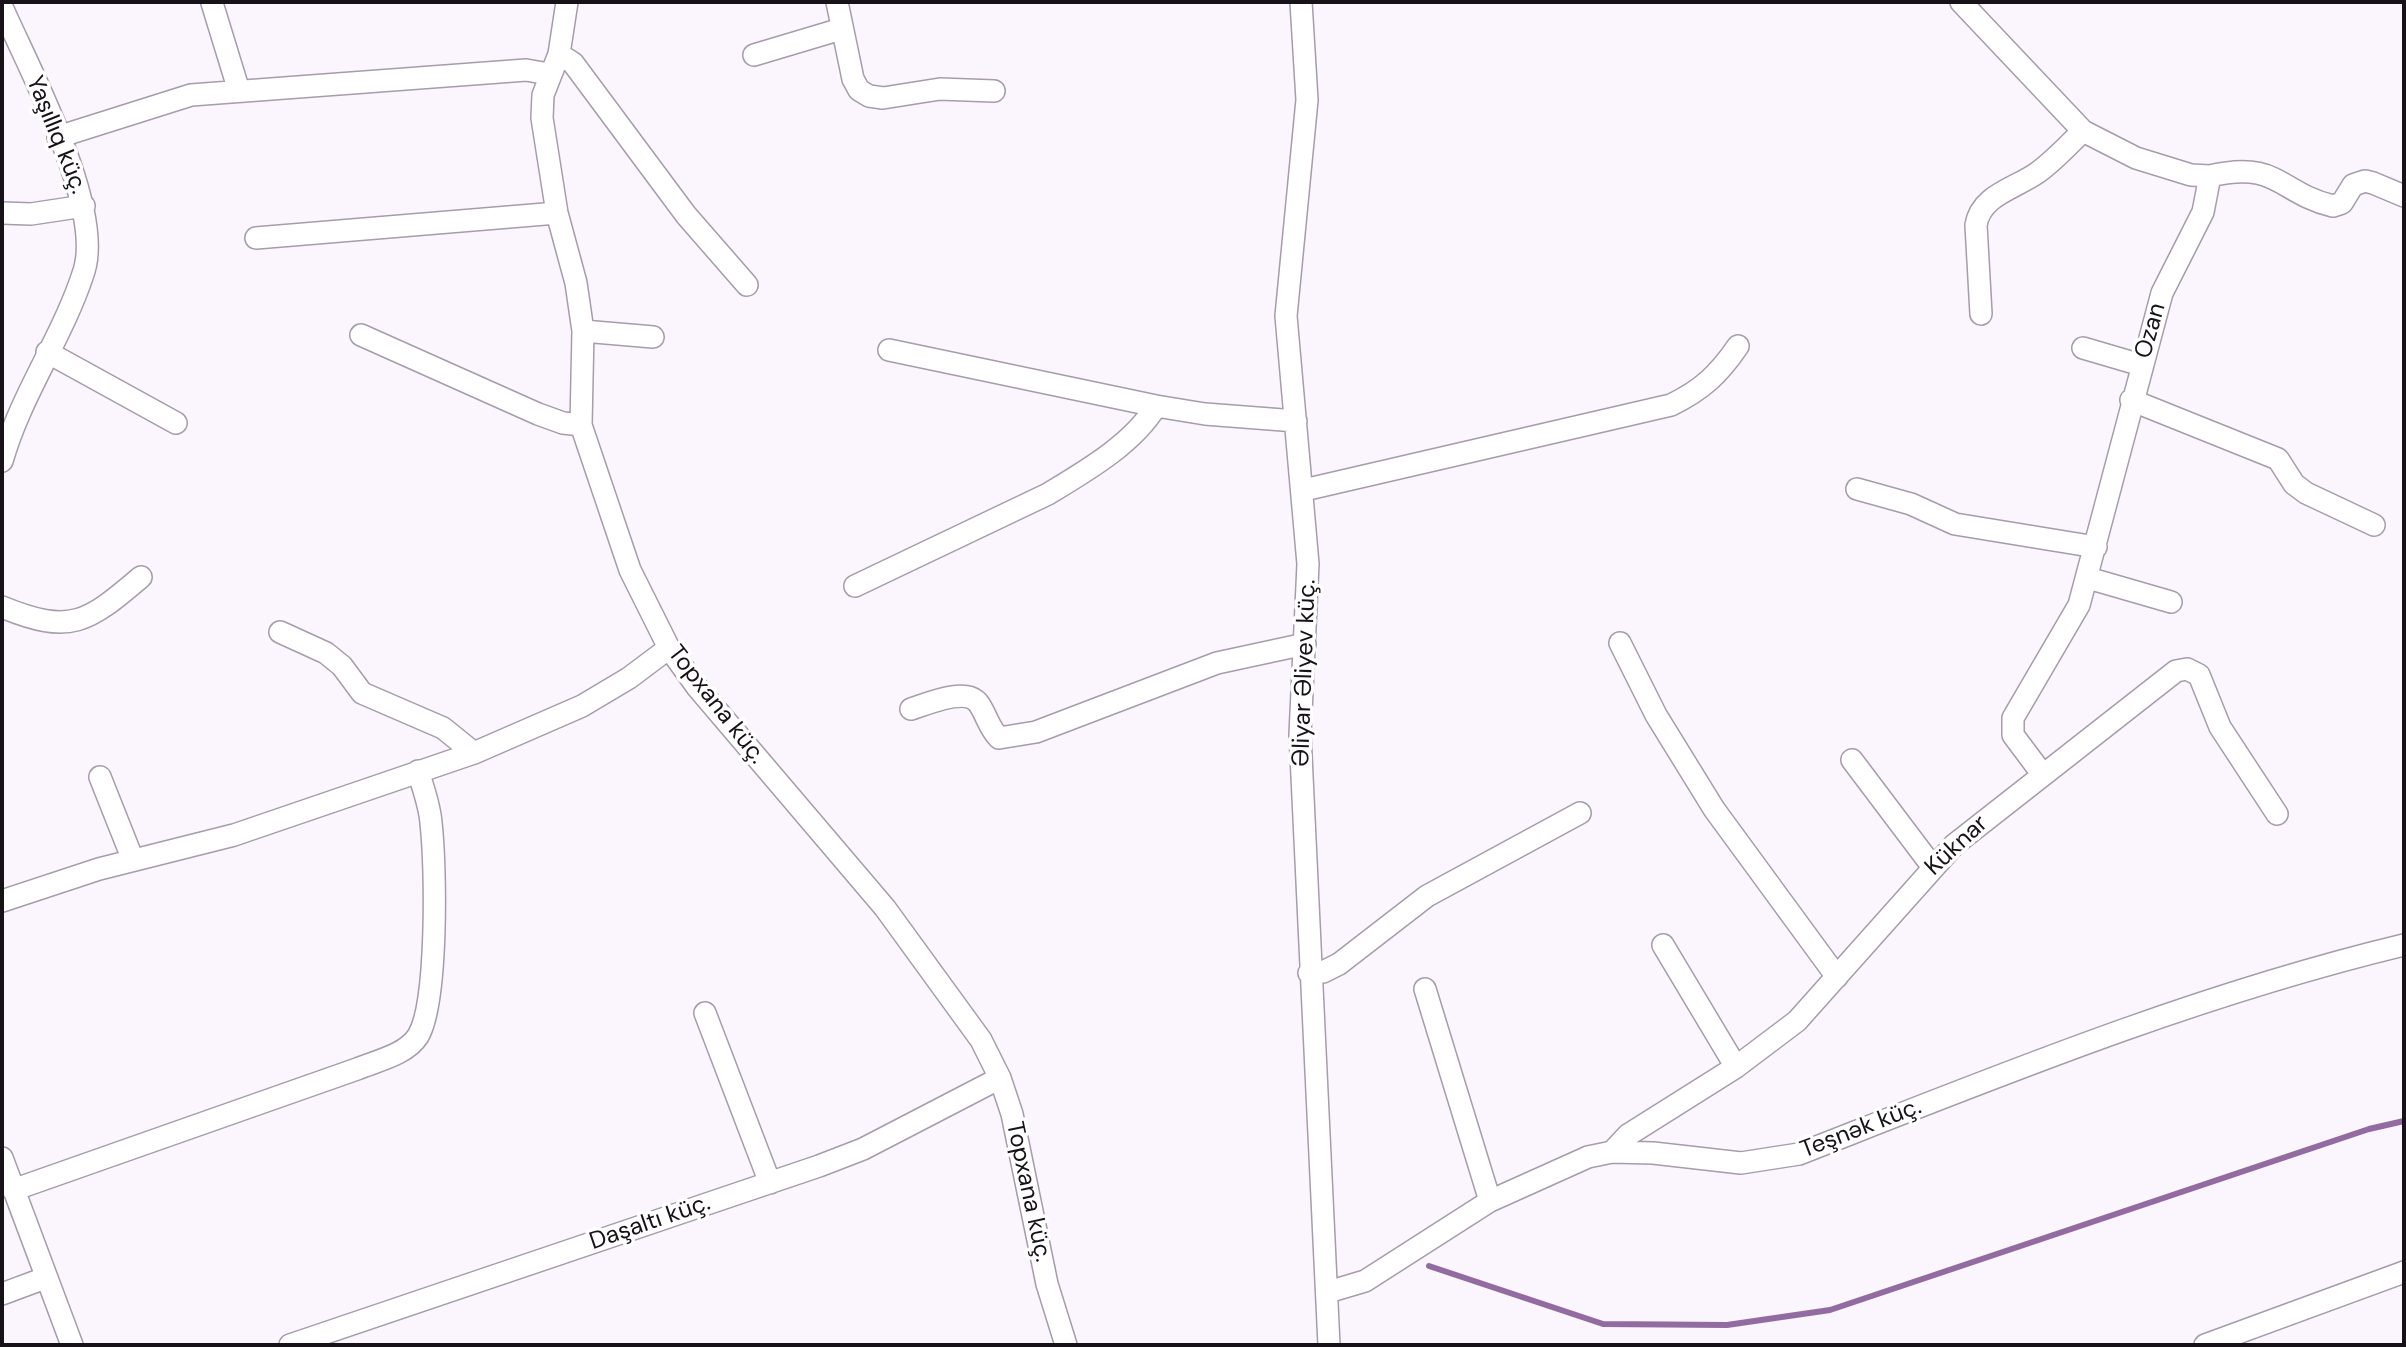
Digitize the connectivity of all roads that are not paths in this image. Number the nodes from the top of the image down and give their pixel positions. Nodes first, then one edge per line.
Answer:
1 (567, 2) edge
2 (837, 2) edge
3 (1301, 2) edge
4 (1961, 2) edge
5 (212, 3) edge
6 (2, 7) edge
7 (841, 29) junction
8 (559, 54) junction
9 (754, 55) dead end
10 (549, 74) junction
11 (239, 91) junction
12 (994, 91) dead end
13 (2083, 131) junction
14 (58, 137) junction
15 (2210, 176) junction
16 (2404, 197) edge
17 (84, 206) junction
18 (2, 213) edge
19 (557, 213) junction
20 (256, 238) dead end
21 (747, 285) dead end
22 (1981, 314) dead end
23 (583, 331) junction
24 (361, 335) dead end
25 (653, 337) dead end
26 (1738, 346) dead end
27 (2083, 348) dead end
28 (889, 350) dead end
29 (47, 352) junction
30 (2141, 365) junction
31 (2131, 400) junction
32 (1156, 406) junction
33 (8, 418) edge
34 (1296, 421) junction
35 (176, 423) dead end
36 (581, 425) junction
37 (2, 461) edge
38 (1857, 489) dead end
39 (1304, 490) junction
40 (2374, 526) dead end
41 (2096, 548) junction
42 (141, 577) dead end
43 (2088, 578) junction
44 (855, 586) dead end
45 (2171, 601) dead end
46 (2, 607) edge
47 (280, 632) dead end
48 (1620, 643) dead end
49 (1305, 644) junction
50 (669, 648) junction
51 (911, 709) dead end
52 (474, 753) junction
53 (1852, 760) dead end
54 (418, 771) junction
55 (2043, 775) junction
56 (100, 777) dead end
57 (1580, 813) dead end
58 (2277, 814) dead end
59 (133, 860) junction
60 (1932, 866) junction
61 (2, 901) edge
62 (1663, 945) dead end
63 (2404, 945) edge
64 (1309, 973) junction
65 (1837, 977) junction
66 (1425, 989) dead end
67 (705, 1013) dead end
68 (1736, 1067) junction
69 (1000, 1078) junction
70 (1612, 1152) junction
71 (2, 1158) edge
72 (770, 1183) junction
73 (13, 1190) junction
74 (1490, 1200) junction
75 (2404, 1272) edge
76 (45, 1278) junction
77 (1328, 1292) junction
78 (2, 1294) edge
79 (72, 1345) edge
80 (290, 1345) edge
81 (1066, 1345) edge
82 (1329, 1345) edge
83 (2205, 1345) edge

1 - 8 street, Topxana küç.
2 - 7 street
3 - 34 street, Əliyar Əliyev küç.
4 - 13 street
5 - 11 street
6 - 14 street, Yaşıllıq küç.
7 - 9 street
7 - 12 street
8 - 10 street, Topxana küç.
8 - 21 street
10 - 11 street
10 - 19 street, Topxana küç.
11 - 14 street
13 - 15 street
13 - 22 street
14 - 17 street, Yaşıllıq küç.
15 - 16 street
15 - 30 street, Ozan
17 - 18 street
17 - 29 street, Yaşıllıq küç.
19 - 20 street
19 - 23 street, Topxana küç.
23 - 25 street
23 - 36 street, Topxana küç.
24 - 36 street
26 - 39 street
27 - 30 street
28 - 32 street
29 - 33 street, Yaşıllıq küç.
29 - 35 street
30 - 31 street, Ozan
31 - 40 street
31 - 41 street, Ozan
32 - 34 street
32 - 44 street
33 - 37 street, Yaşıllıq küç.
34 - 39 street, Əliyar Əliyev küç.
36 - 50 street, Topxana küç.
38 - 41 street
39 - 49 street, Əliyar Əliyev küç.
41 - 43 street, Ozan
42 - 46 street
43 - 45 street
43 - 55 street, Ozan
47 - 52 street
48 - 65 street
49 - 51 street
49 - 64 street, Əliyar Əliyev küç.
50 - 52 street
50 - 69 street, Topxana küç.
52 - 54 street
53 - 60 street
54 - 59 street
54 - 73 street
55 - 58 street, Küknar
55 - 60 street, Küknar
56 - 59 street
57 - 64 street
59 - 61 street
60 - 65 street, Küknar
62 - 68 street
63 - 70 street, Teşnək küç.
64 - 77 street, Əliyar Əliyev küç.
65 - 68 street, Küknar
66 - 74 street
67 - 72 street
68 - 70 street, Küknar
69 - 72 street, Daşaltı küç.
69 - 81 street, Topxana küç.
70 - 74 street, Teşnək küç.
71 - 73 street
72 - 80 street, Daşaltı küç.
73 - 76 street
74 - 77 street, Teşnək küç.
75 - 83 street
76 - 78 street
76 - 79 street
77 - 82 street, Əliyar Əliyev küç.

